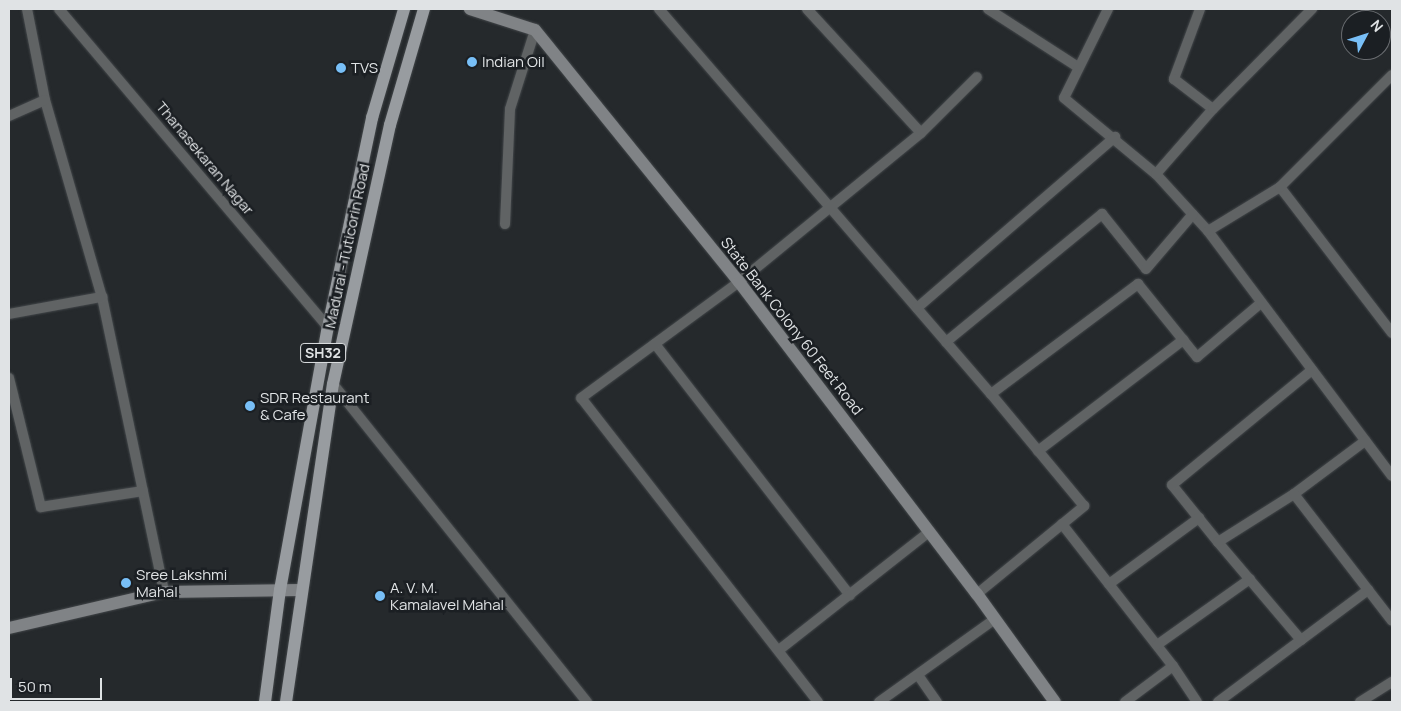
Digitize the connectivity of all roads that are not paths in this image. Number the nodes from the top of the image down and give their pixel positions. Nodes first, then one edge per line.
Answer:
1 (26, 9) edge
2 (59, 9) edge
3 (404, 9) edge
4 (424, 9) edge
5 (470, 9) edge
6 (659, 9) edge
7 (807, 9) edge
8 (988, 9) edge
9 (1108, 9) edge
10 (1200, 9) edge
11 (1312, 9) edge
12 (535, 30) junction
13 (1078, 66) junction
14 (1392, 74) edge
15 (977, 77) dead end
16 (45, 100) junction
17 (1212, 109) junction
18 (9, 116) edge
19 (921, 133) junction
20 (1115, 137) junction
21 (1156, 174) junction
22 (1280, 187) junction
23 (830, 207) junction
24 (1193, 214) junction
25 (505, 224) dead end
26 (1208, 231) junction
27 (1146, 268) junction
28 (739, 282) junction
29 (1138, 284) junction
30 (102, 297) junction
31 (1261, 303) junction
32 (917, 308) junction
33 (9, 314) edge
34 (328, 327) junction
35 (1392, 333) edge
36 (1183, 340) junction
37 (946, 342) junction
38 (654, 344) junction
39 (1312, 370) junction
40 (9, 378) edge
41 (333, 384) junction
42 (991, 394) junction
43 (1366, 441) junction
44 (1038, 451) junction
45 (1392, 476) edge
46 (142, 491) junction
47 (1294, 494) junction
48 (1199, 518) junction
49 (1062, 524) junction
50 (929, 532) junction
51 (1218, 542) junction
52 (1250, 580) junction
53 (1109, 584) junction
54 (280, 590) junction
55 (300, 590) junction
56 (1368, 590) junction
57 (164, 592) junction
58 (977, 594) junction
59 (850, 595) junction
60 (995, 619) junction
61 (1392, 620) edge
62 (9, 628) edge
63 (1301, 640) junction
64 (1157, 645) junction
65 (779, 650) junction
66 (1173, 666) junction
67 (918, 675) junction
68 (1392, 682) edge
69 (265, 702) edge
70 (286, 702) edge
71 (587, 702) edge
72 (818, 702) edge
73 (879, 702) edge
74 (937, 702) edge
75 (1055, 702) edge
76 (1125, 702) edge
77 (1197, 702) edge
78 (1218, 702) edge
79 (1360, 702) edge

1 - 16 street
2 - 34 street, Thanasekaran Nagar
3 - 34 main road, Madurai - Tuticorin Road / SH32
4 - 41 main road, Madurai - Tuticorin Road / SH32
5 - 12 street
6 - 23 street
7 - 19 street
8 - 13 street
9 - 13 street
10 - 17 street
11 - 17 street
12 - 25 street
12 - 28 street, State Bank Colony 60 Feet Road
13 - 20 street
14 - 22 street
15 - 19 street
16 - 18 street
16 - 30 street
17 - 21 street
19 - 23 street
20 - 21 street
20 - 32 street
21 - 24 street
22 - 26 street
22 - 35 street
23 - 28 street
23 - 32 street
24 - 26 street
24 - 27 street
26 - 31 street
27 - 29 street
27 - 37 street
28 - 38 street
28 - 50 street, State Bank Colony 60 Feet Road
29 - 36 street
29 - 42 street
30 - 33 street
30 - 46 street
31 - 36 street
31 - 39 street
32 - 37 street
34 - 54 main road, Madurai - Tuticorin Road / SH32
36 - 44 street
37 - 42 street
38 - 59 street
38 - 65 street
39 - 43 street
39 - 48 street
40 - 46 street
41 - 55 main road, Madurai - Tuticorin Road / SH32
41 - 71 street
42 - 44 street
43 - 45 street
43 - 47 street
44 - 49 street
46 - 57 street
47 - 51 street
47 - 56 street
48 - 51 street
48 - 53 street
49 - 53 street
49 - 58 street
50 - 58 street, State Bank Colony 60 Feet Road
50 - 59 street
51 - 52 street
52 - 63 street
52 - 64 street
53 - 64 street
54 - 55 street
54 - 57 street
54 - 69 main road, Madurai - Tuticorin Road / SH32
55 - 70 main road, Madurai - Tuticorin Road / SH32
56 - 61 street
56 - 63 street
57 - 62 street
58 - 60 street, State Bank Colony 60 Feet Road
59 - 65 street
60 - 67 street
60 - 75 street, State Bank Colony 60 Feet Road
63 - 78 street
64 - 66 street
65 - 72 street
66 - 76 street
66 - 77 street
67 - 73 street
67 - 74 street
68 - 79 street

